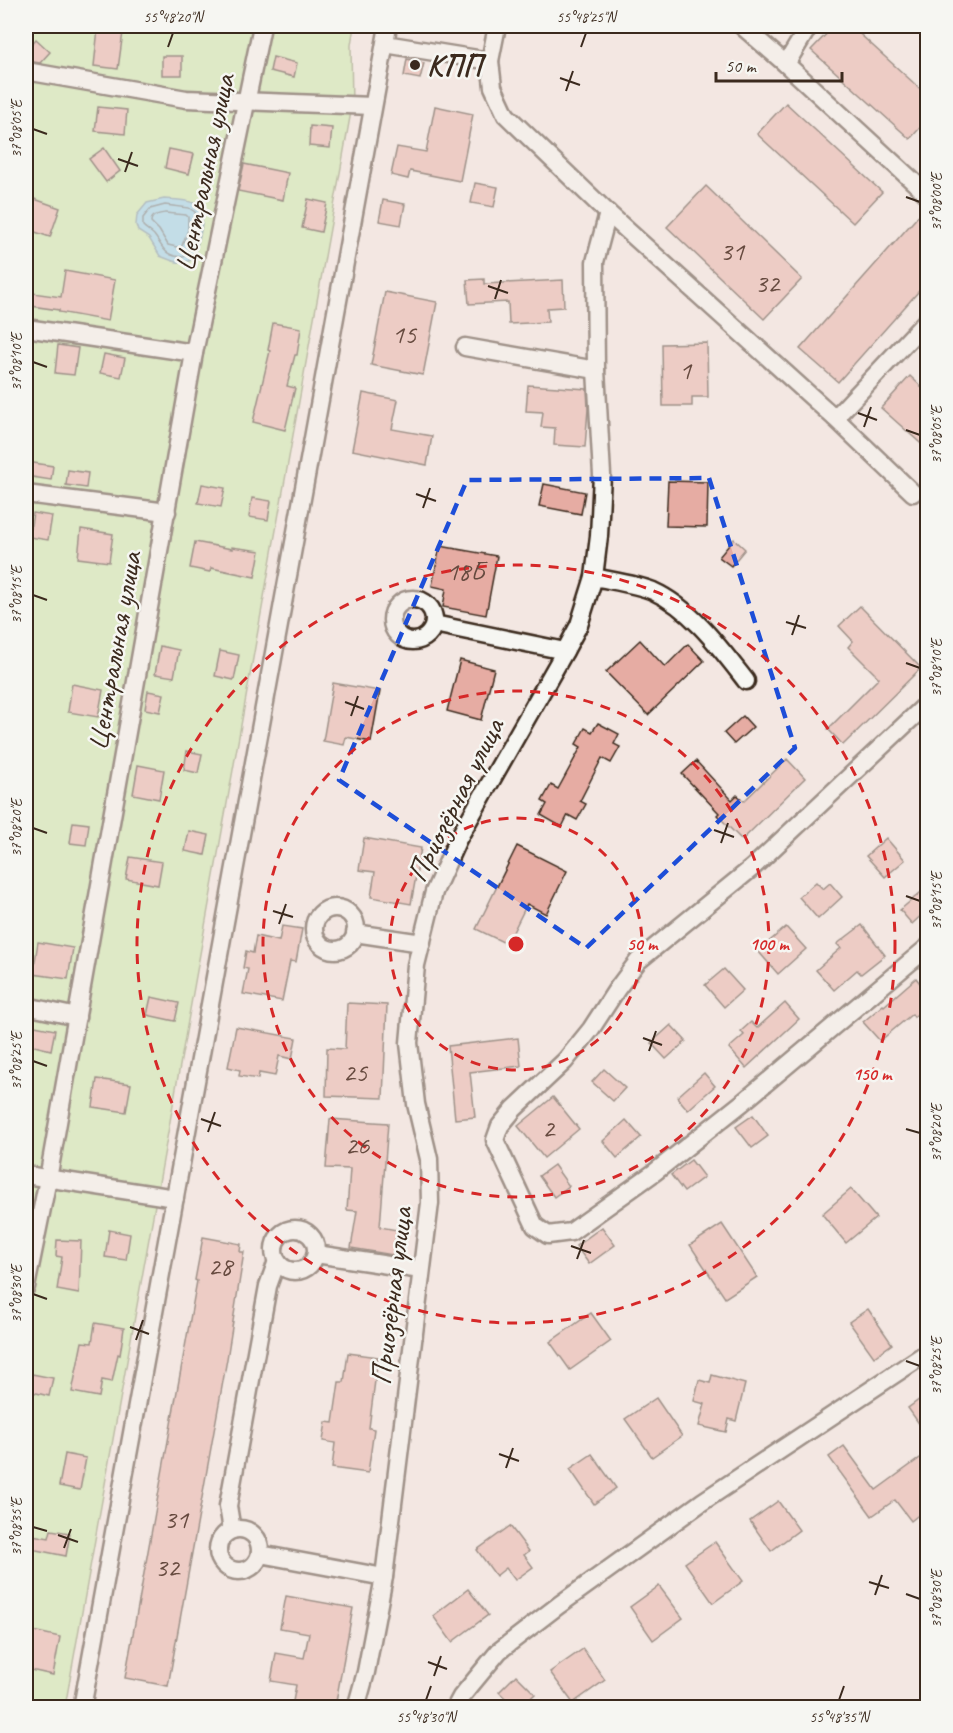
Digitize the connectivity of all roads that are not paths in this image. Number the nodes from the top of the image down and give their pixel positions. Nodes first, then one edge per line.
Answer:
1 (262, 26) edge
2 (388, 26) edge
3 (497, 26) edge
4 (742, 26) edge
5 (809, 26) edge
6 (385, 44) junction
7 (490, 61) junction
8 (786, 64) junction
9 (26, 71) edge
10 (247, 102) junction
11 (373, 106) junction
12 (927, 195) edge
13 (608, 213) junction
14 (927, 319) edge
15 (26, 328) edge
16 (465, 347) dead end
17 (194, 353) junction
18 (596, 370) junction
19 (834, 418) junction
20 (913, 493) dead end
21 (26, 494) edge
22 (166, 512) junction
23 (594, 577) junction
24 (434, 624) dead end
25 (565, 651) junction
26 (746, 681) dead end
27 (927, 703) edge
28 (356, 933) dead end
29 (422, 943) junction
30 (927, 947) edge
31 (26, 1006) edge
32 (77, 1017) junction
33 (26, 1175) edge
34 (48, 1179) junction
35 (175, 1198) junction
36 (316, 1254) junction
37 (277, 1261) junction
38 (421, 1270) junction
39 (26, 1287) edge
40 (927, 1352) edge
41 (232, 1530) junction
42 (260, 1554) junction
43 (384, 1577) junction
44 (82, 1707) edge
45 (356, 1707) edge
46 (454, 1707) edge

1 - 10 street, Центральная улица
2 - 6 street
3 - 7 street
4 - 8 street
5 - 8 street
6 - 7 street
6 - 11 street
7 - 13 street
8 - 12 street
9 - 10 street
10 - 11 street
10 - 17 street, Центральная улица
11 - 35 street
13 - 18 street, Приозёрная улица
13 - 19 street
14 - 19 street
15 - 17 street
16 - 18 street
17 - 22 street, Центральная улица
18 - 23 street, Приозёрная улица
19 - 20 street
21 - 22 street
22 - 32 street, Центральная улица
23 - 25 street, Приозёрная улица
23 - 26 street
24 - 25 street
25 - 29 street, Приозёрная улица
27 - 30 street
28 - 29 street
29 - 38 street, Приозёрная улица
31 - 32 street
32 - 34 street, Центральная улица
33 - 34 street
34 - 35 street
34 - 39 street, Центральная улица
35 - 44 street
36 - 37 street
36 - 37 street
36 - 38 street
37 - 41 street
38 - 43 street, Приозёрная улица
40 - 46 street
41 - 42 street
41 - 42 street
42 - 43 street
43 - 45 street, Приозёрная улица

